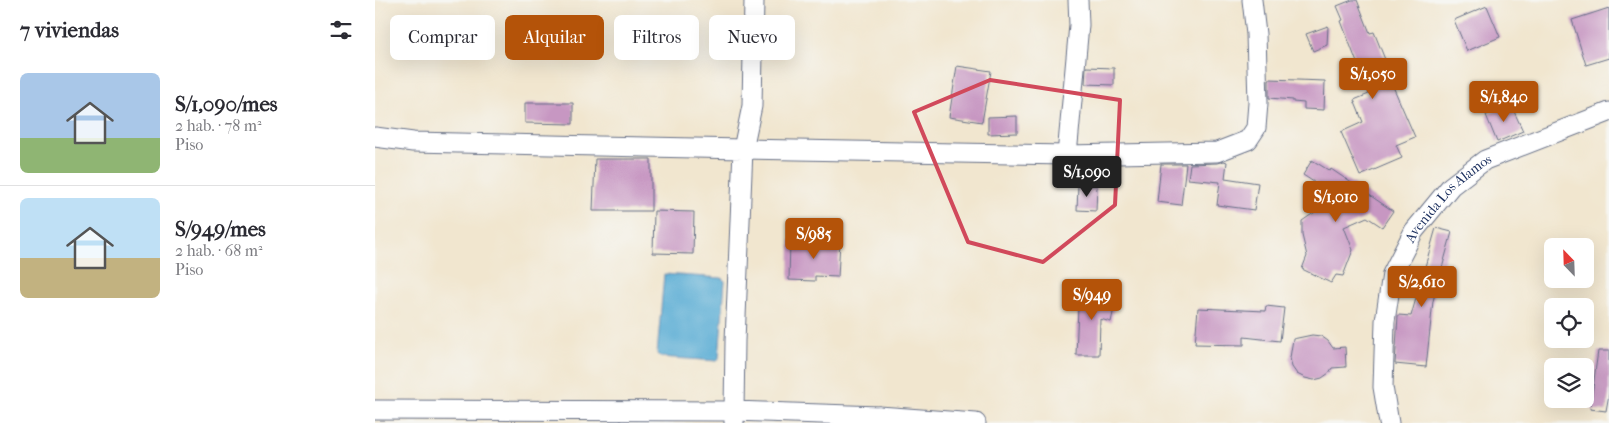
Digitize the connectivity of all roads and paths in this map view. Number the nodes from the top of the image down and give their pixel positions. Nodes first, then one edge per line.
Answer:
1 (753, 0) edge
2 (1078, 0) edge
3 (1252, 0) edge
4 (1609, 112) edge
5 (375, 137) edge
6 (743, 149) junction
7 (1067, 154) junction
8 (375, 410) edge
9 (734, 417) edge
10 (877, 419) edge
11 (976, 423) edge
12 (1389, 423) edge

1 - 6 street
2 - 7 street
3 - 7 street
4 - 12 street, Avenida Los Alamos
5 - 6 street
6 - 7 street
6 - 9 street
8 - 9 street
9 - 10 street
10 - 11 street

